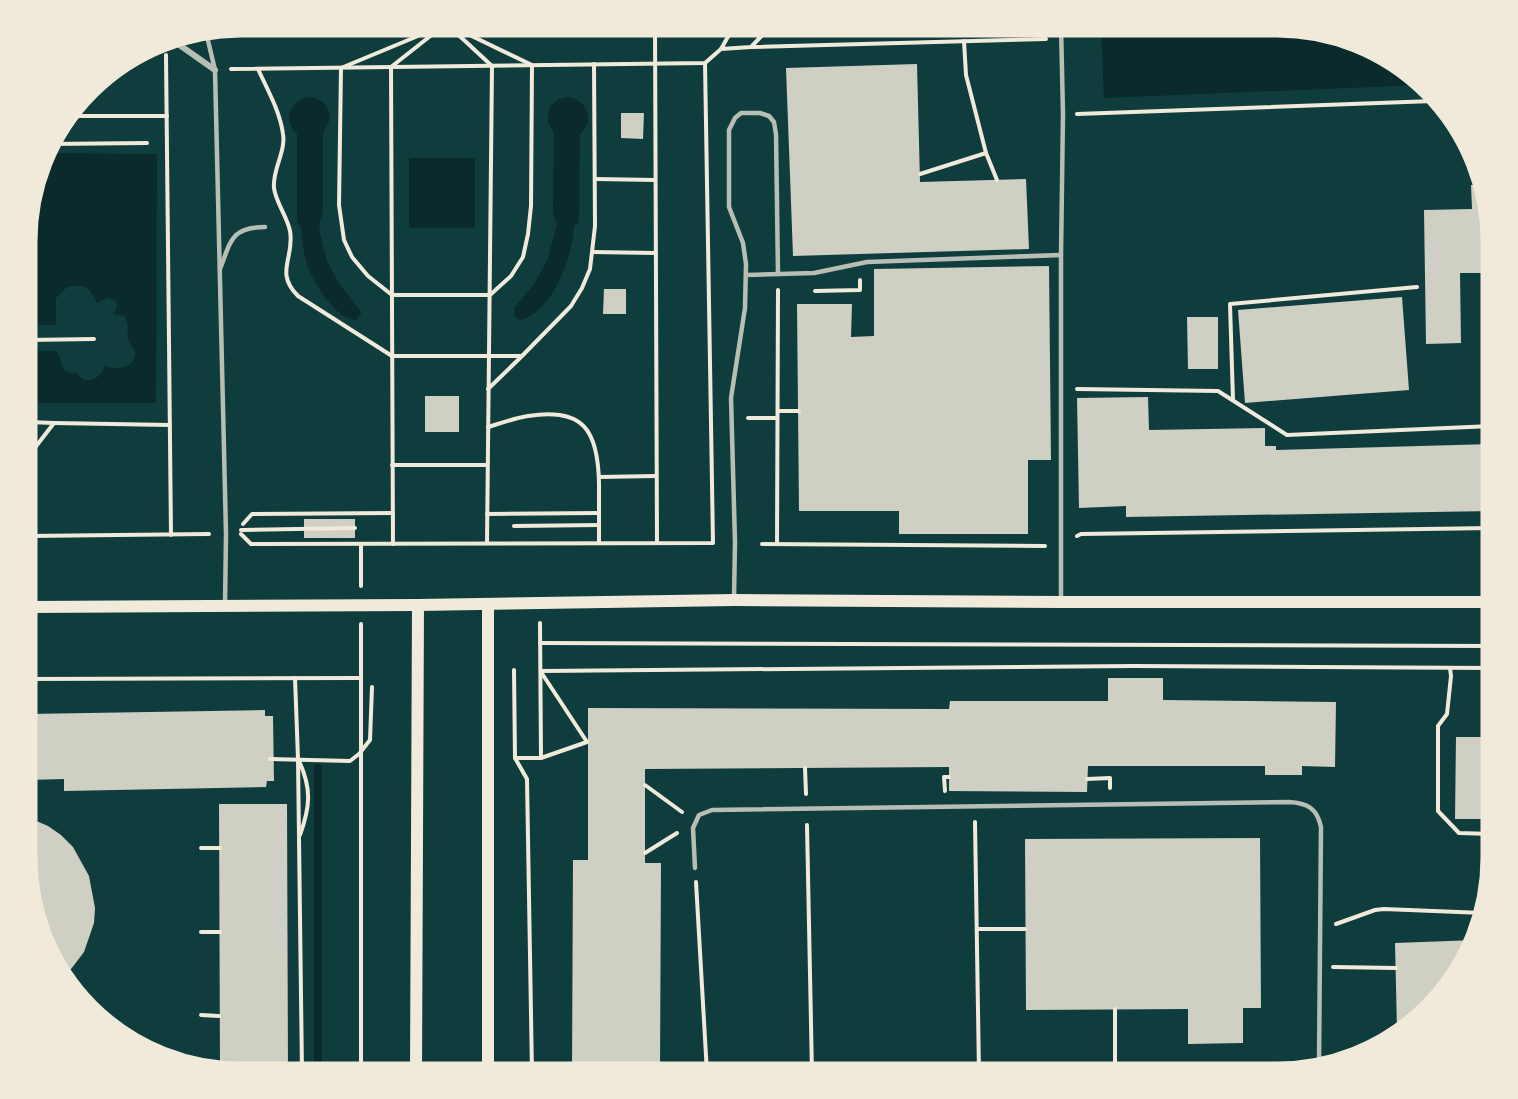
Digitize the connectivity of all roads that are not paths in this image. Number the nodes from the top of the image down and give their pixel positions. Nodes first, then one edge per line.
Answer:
1 (1062, 36) edge
2 (208, 39) edge
3 (181, 46) edge
4 (215, 70) junction
5 (265, 227) dead end
6 (1060, 255) junction
7 (220, 272) junction
8 (746, 274) junction
9 (778, 274) junction
10 (734, 600) junction
11 (1061, 602) junction
12 (1482, 602) edge
13 (488, 604) junction
14 (225, 605) junction
15 (418, 605) junction
16 (36, 607) edge
17 (695, 868) road end
18 (1319, 1058) edge
19 (416, 1063) edge
20 (488, 1063) edge

1 - 6 lane
2 - 4 lane
3 - 4 street
4 - 7 lane
5 - 7 lane
6 - 9 lane
6 - 11 lane
7 - 14 lane
8 - 9 lane
8 - 9 lane
8 - 10 lane
10 - 11 main road
10 - 13 main road
11 - 12 main road
13 - 15 main road
13 - 20 main road
14 - 15 main road
14 - 16 main road
15 - 19 main road
17 - 18 lane

